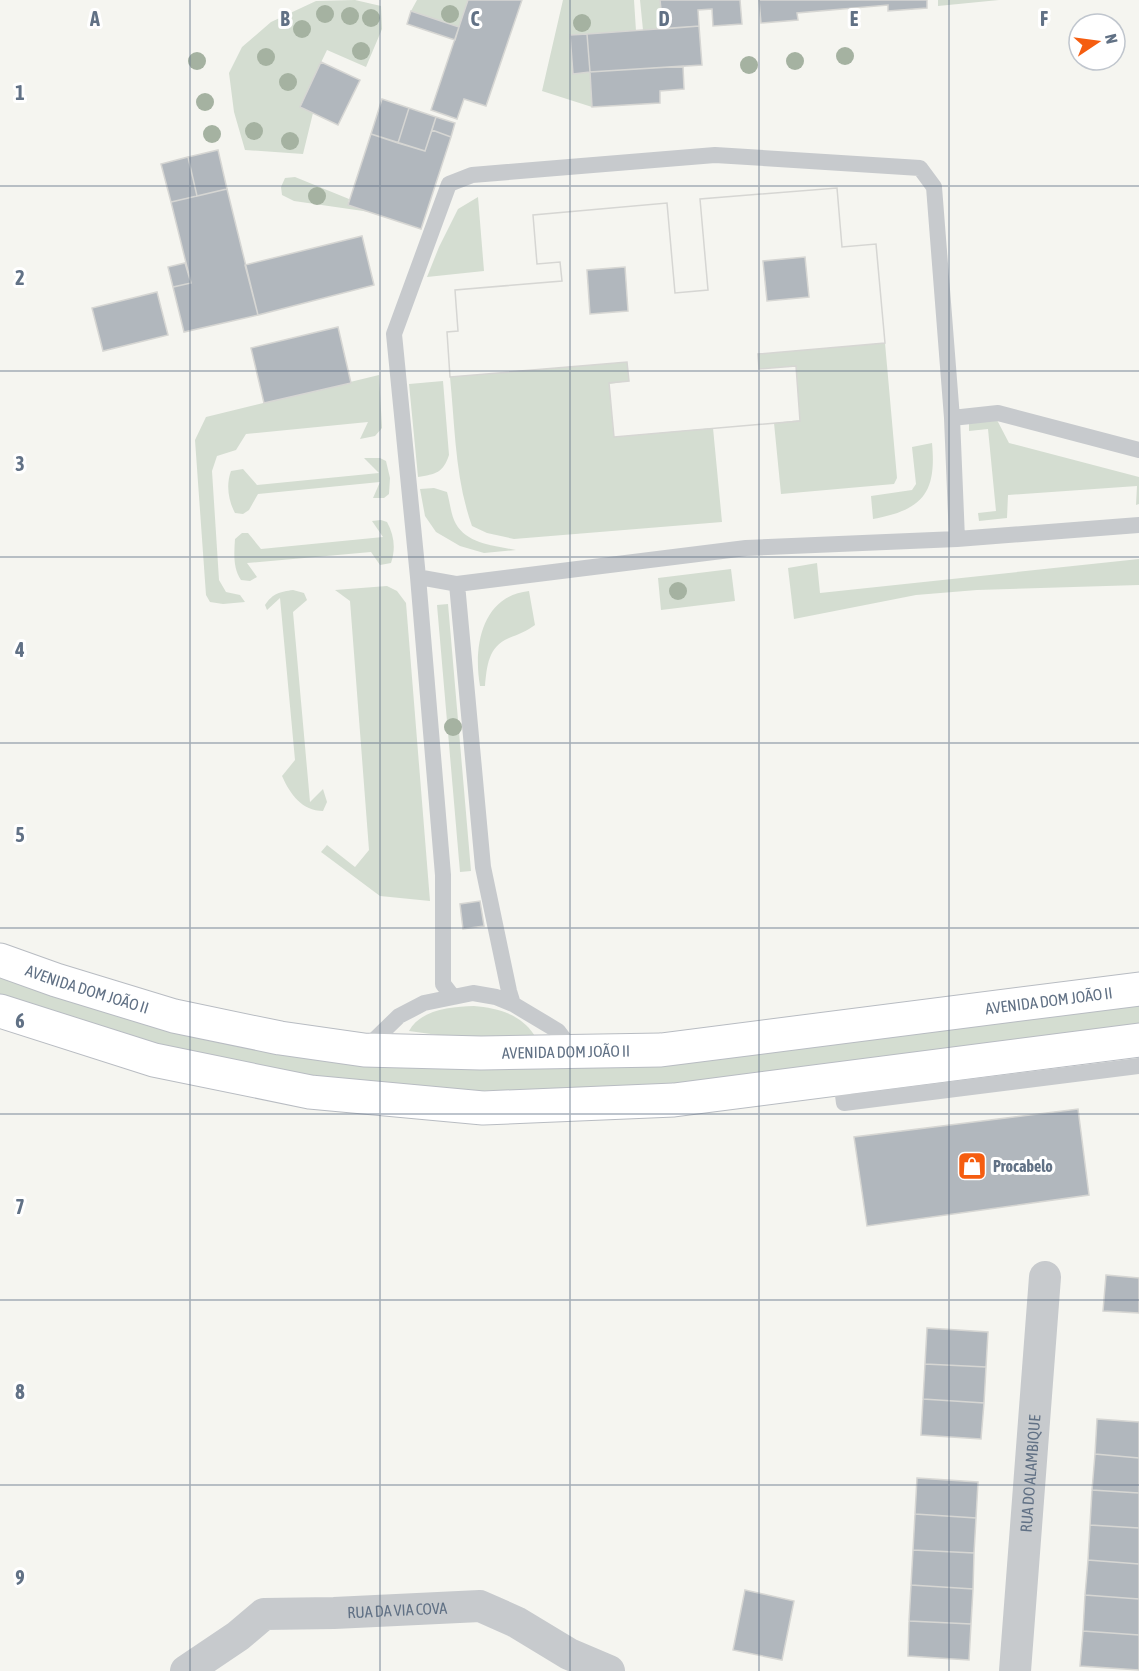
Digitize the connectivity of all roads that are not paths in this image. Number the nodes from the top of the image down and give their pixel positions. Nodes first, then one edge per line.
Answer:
1 (952, 418) junction
2 (1139, 450) edge
3 (1139, 525) edge
4 (957, 539) junction
5 (418, 577) junction
6 (457, 584) junction
7 (0, 960) edge
8 (1139, 989) edge
9 (453, 997) junction
10 (513, 1004) junction
11 (0, 1011) edge
12 (1139, 1040) edge
13 (364, 1050) junction
14 (575, 1053) junction
15 (1139, 1066) edge
16 (841, 1079) junction
17 (1045, 1277) dead end
18 (186, 1671) edge
19 (609, 1671) edge
20 (1015, 1671) edge

1 - 2 lane
1 - 4 lane
1 - 5 lane
3 - 4 lane
4 - 6 lane
5 - 6 lane
5 - 9 lane
6 - 10 lane
7 - 13 main road, AVENIDA DOM JOÃO II
8 - 14 main road, AVENIDA DOM JOÃO II
9 - 10 lane
9 - 13 lane
10 - 14 lane
11 - 16 main road
12 - 16 main road
13 - 14 main road, AVENIDA DOM JOÃO II
15 - 16 lane
17 - 20 street, RUA DO ALAMBIQUE
18 - 19 street, RUA DA VIA COVA

